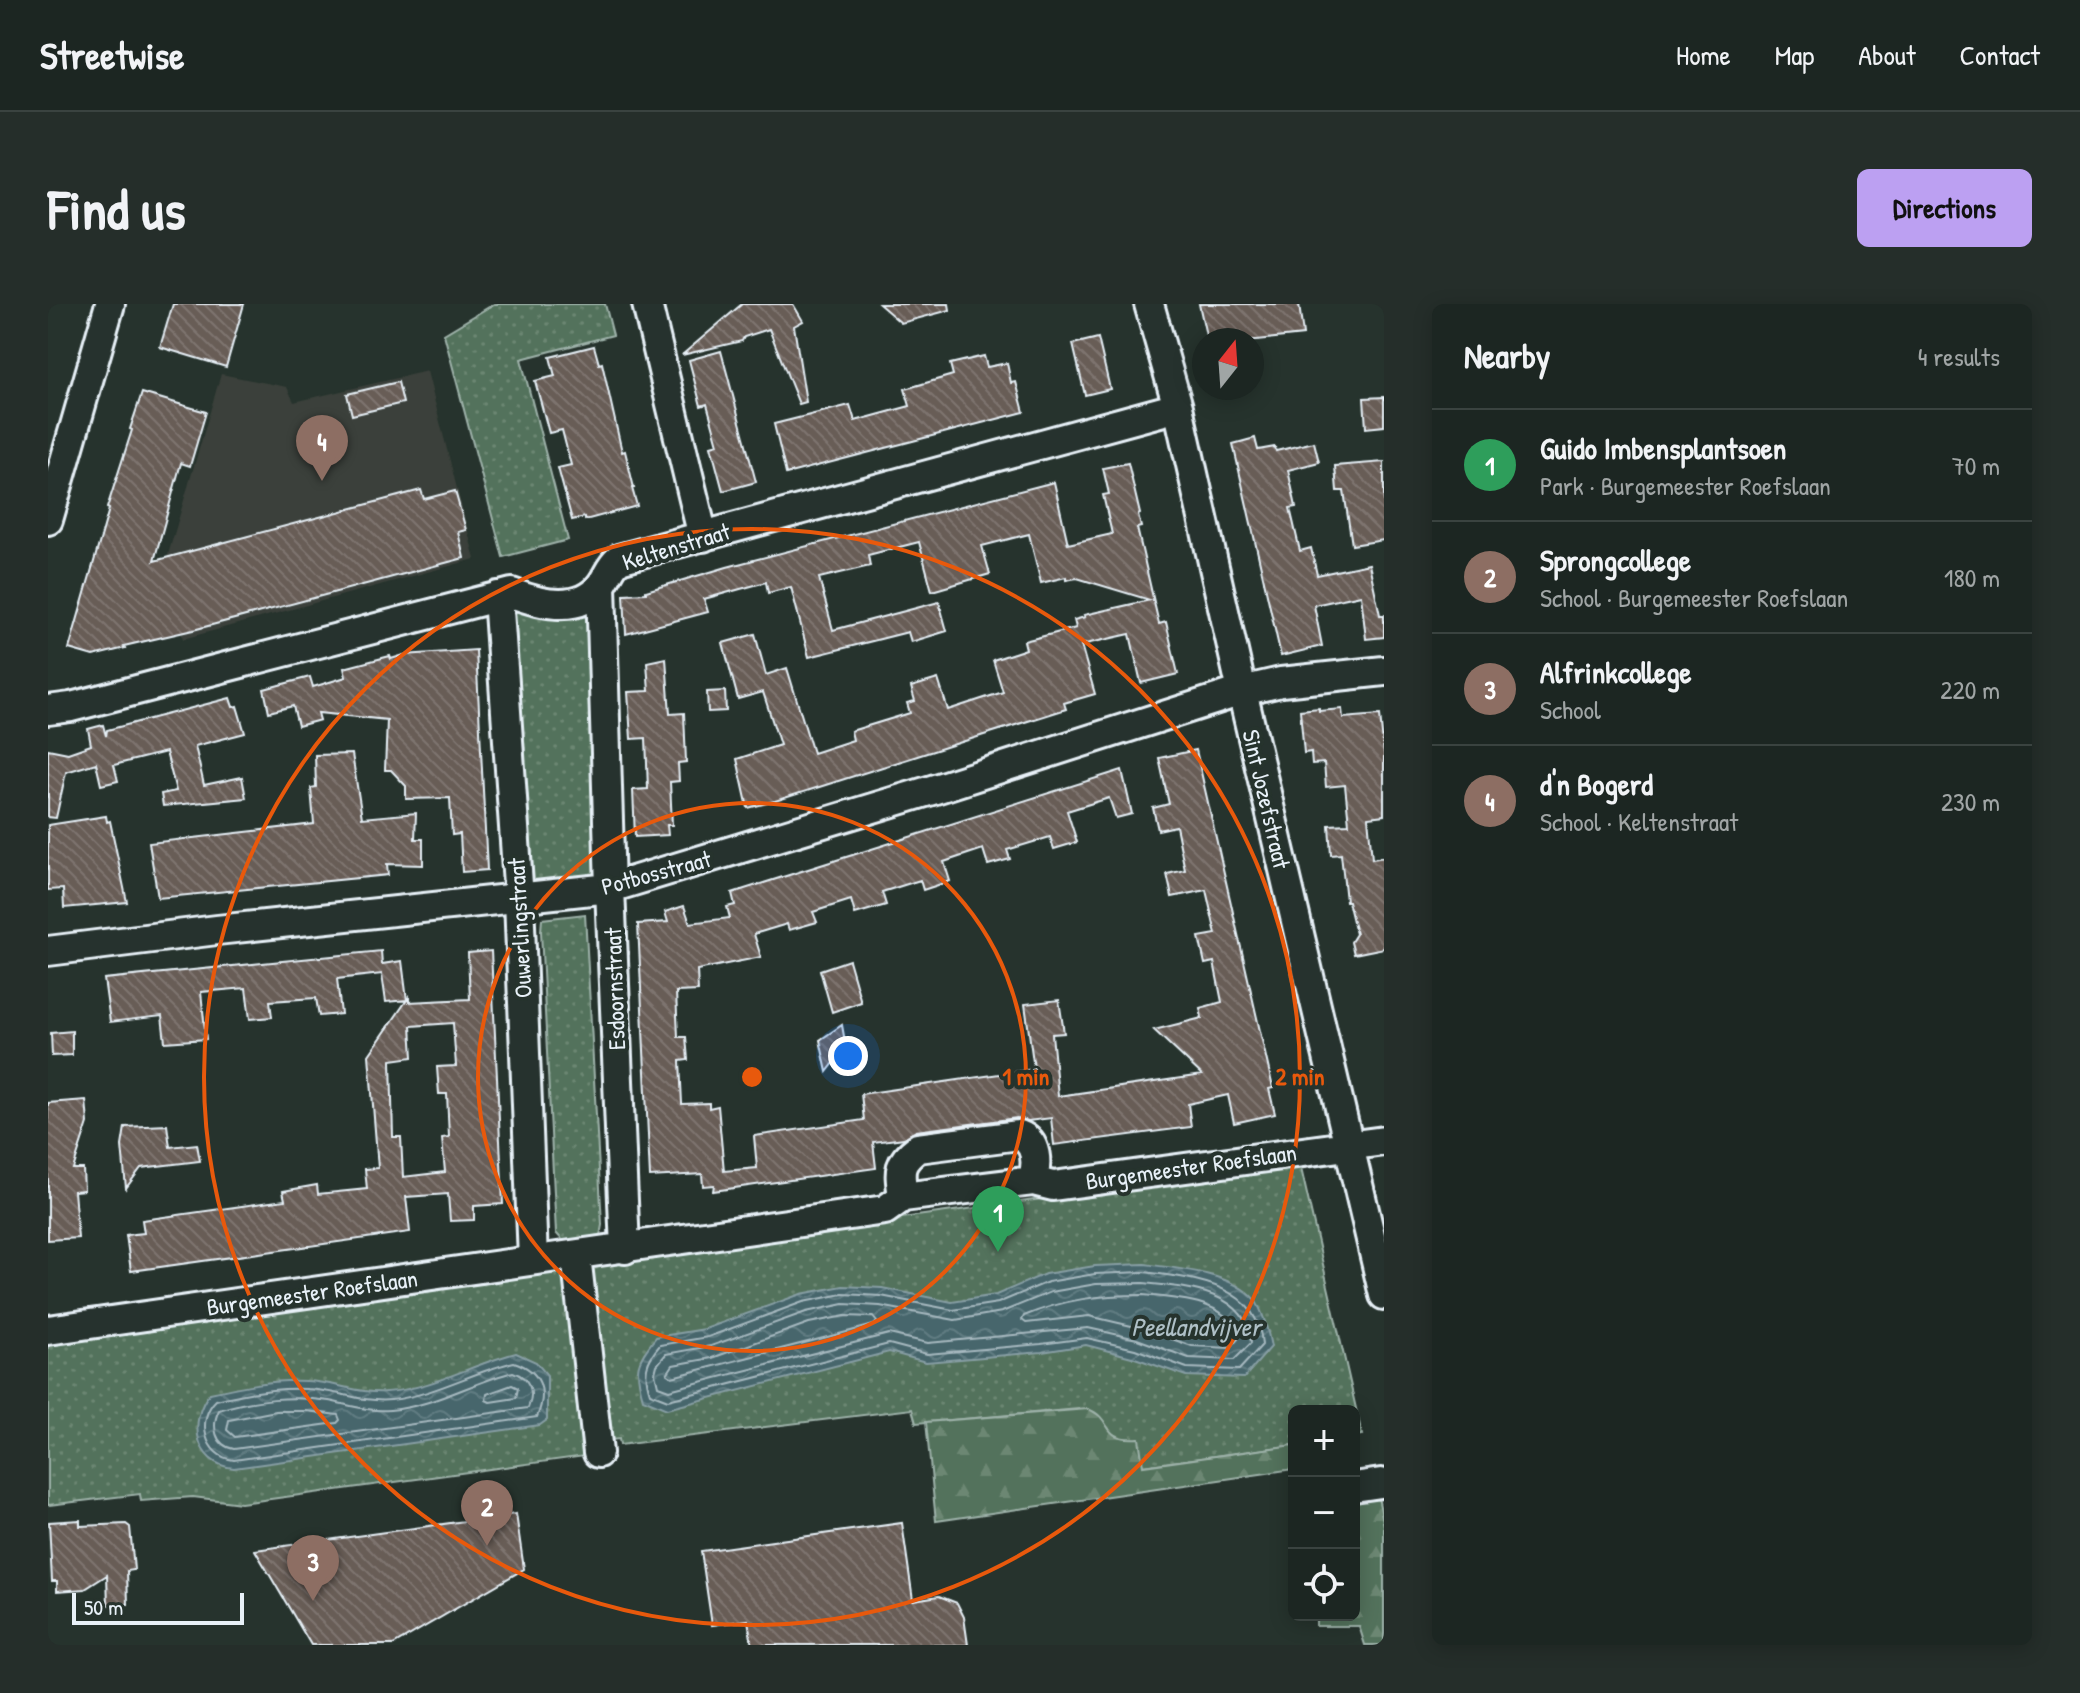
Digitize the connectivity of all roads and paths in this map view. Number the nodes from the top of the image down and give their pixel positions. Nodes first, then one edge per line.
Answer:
1 (110, 304) edge
2 (647, 304) edge
3 (1149, 304) edge
4 (1178, 407) junction
5 (48, 520) edge
6 (703, 537) junction
7 (601, 585) junction
8 (498, 596) junction
9 (1384, 671) edge
10 (1242, 691) junction
11 (48, 710) edge
12 (610, 888) junction
13 (519, 899) junction
14 (48, 951) edge
15 (1384, 1141) edge
16 (1348, 1145) junction
17 (1033, 1181) junction
18 (903, 1197) junction
19 (625, 1249) junction
20 (576, 1255) junction
21 (533, 1260) junction
22 (1384, 1295) edge
23 (48, 1330) edge
24 (598, 1453) dead end

1 - 5 street
2 - 6 street
3 - 4 street, Sint Jozefstraat
4 - 6 street, Keltenstraat
4 - 10 street, Sint Jozefstraat
6 - 7 street, Keltenstraat
7 - 8 street, Keltenstraat
7 - 12 street, Esdoornstraat
8 - 11 street, Keltenstraat
8 - 13 street, Ouwerlingstraat
9 - 10 street, Potbosstraat
10 - 12 street, Potbosstraat
10 - 16 street, Sint Jozefstraat
12 - 13 street, Potbosstraat
12 - 19 street, Esdoornstraat
13 - 14 street, Potbosstraat
13 - 21 street, Ouwerlingstraat
15 - 16 street, Burgemeester Roefslaan
16 - 17 street, Burgemeester Roefslaan
16 - 22 street, Sint Jozefstraat
17 - 18 street, Burgemeester Roefslaan
17 - 18 street
18 - 19 street, Burgemeester Roefslaan
19 - 20 street, Burgemeester Roefslaan
20 - 21 street, Burgemeester Roefslaan
20 - 24 street
21 - 23 street, Burgemeester Roefslaan

